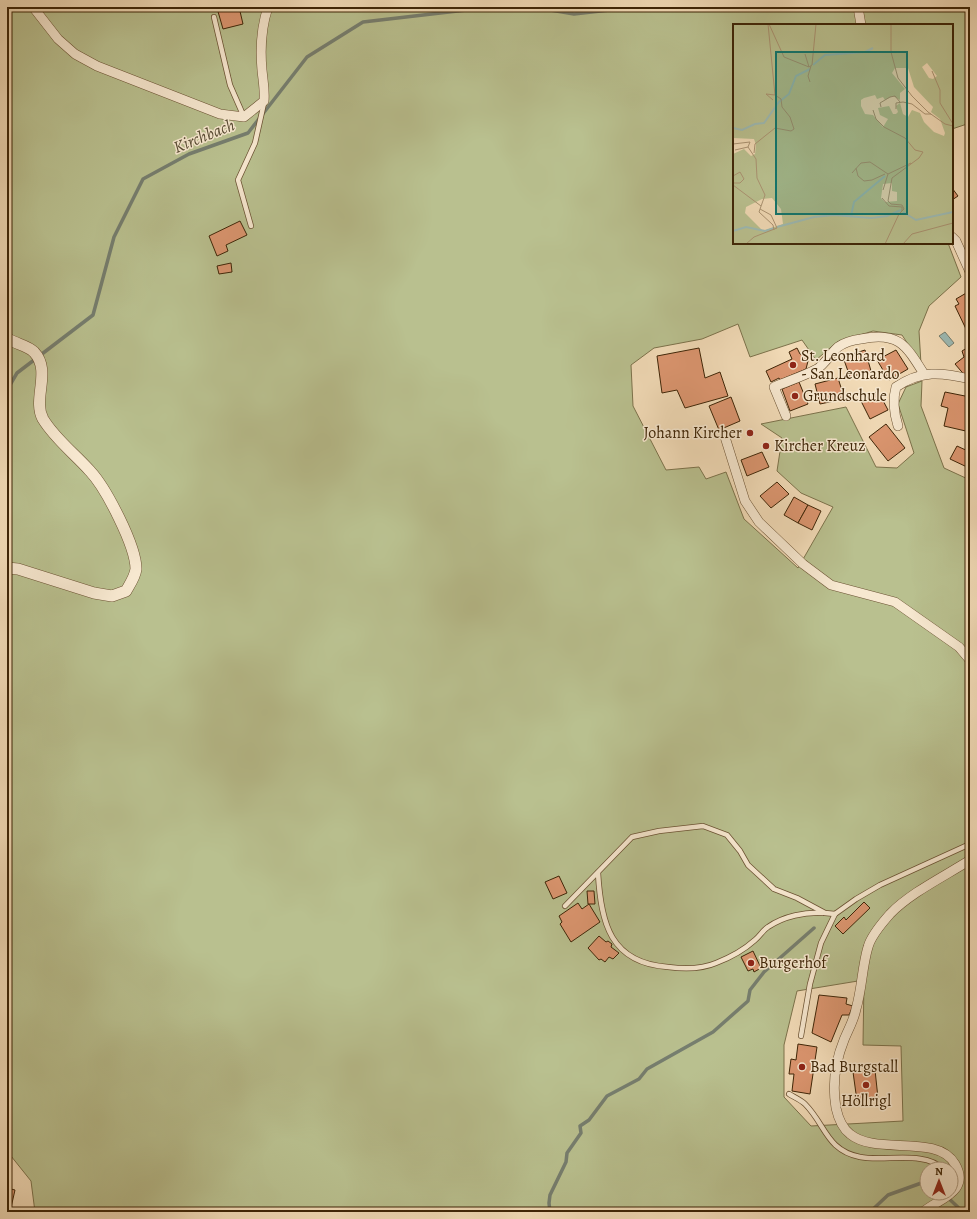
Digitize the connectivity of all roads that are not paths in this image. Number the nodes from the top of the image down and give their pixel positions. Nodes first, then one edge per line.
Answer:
1 (33, 7) edge
2 (268, 7) edge
3 (858, 7) edge
4 (214, 17) dead end
5 (861, 24) edge
6 (264, 101) junction
7 (244, 116) junction
8 (251, 226) dead end
9 (953, 239) edge
10 (970, 272) edge
11 (7, 338) edge
12 (924, 374) junction
13 (970, 379) edge
14 (786, 416) dead end
15 (898, 426) dead end
16 (725, 437) dead end
17 (7, 568) edge
18 (970, 660) edge
19 (970, 844) edge
20 (970, 860) edge
21 (598, 873) junction
22 (565, 906) dead end
23 (825, 913) junction
24 (835, 914) junction
25 (800, 1036) dead end
26 (790, 1094) dead end
27 (932, 1161) edge
28 (952, 1161) edge
29 (937, 1201) edge
30 (923, 1212) edge

1 - 7 street
2 - 6 street
3 - 5 street
4 - 7 lane
6 - 7 street
6 - 8 lane
9 - 10 street
11 - 17 street
12 - 13 street
12 - 14 street
12 - 15 street
16 - 18 street
19 - 24 lane
20 - 28 street
21 - 22 lane
21 - 23 lane
21 - 23 lane
23 - 24 lane
24 - 25 lane
26 - 27 lane
29 - 30 street

